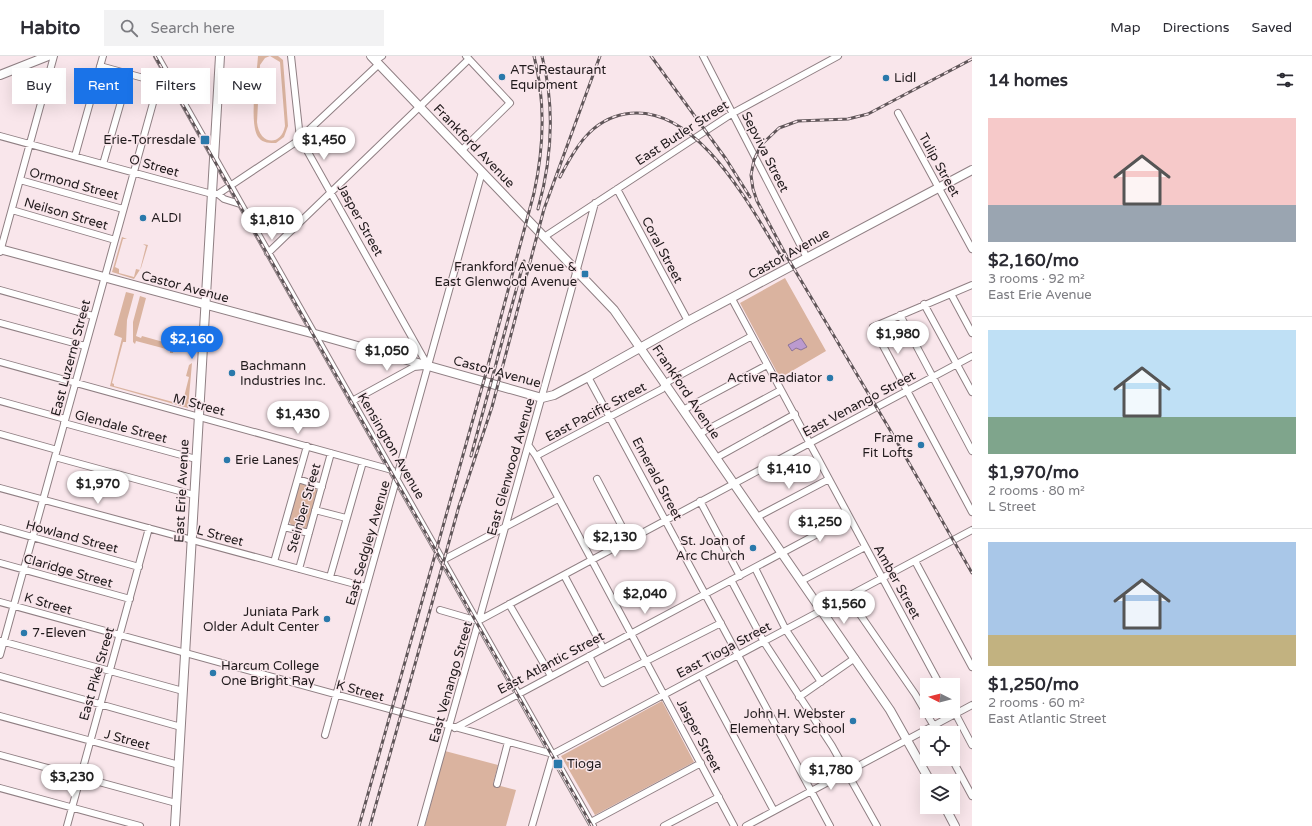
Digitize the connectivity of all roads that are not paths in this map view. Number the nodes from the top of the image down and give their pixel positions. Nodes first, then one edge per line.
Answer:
1 (48, 56) edge
2 (54, 56) edge
3 (103, 56) edge
4 (157, 56) edge
5 (220, 56) edge
6 (292, 56) edge
7 (703, 56) edge
8 (838, 56) edge
9 (468, 58) edge
10 (377, 59) edge
11 (100, 66) junction
12 (162, 67) joint
13 (107, 68) edge
14 (0, 75) edge
15 (121, 104) edge
16 (152, 104) edge
17 (420, 107) junction
18 (733, 113) junction
19 (898, 113) dead end
20 (0, 136) edge
21 (300, 138) junction
22 (30, 144) junction
23 (461, 151) junction
24 (75, 156) junction
25 (214, 157) junction
26 (104, 164) junction
27 (972, 170) edge
28 (134, 172) junction
29 (482, 172) junction
30 (20, 180) junction
31 (231, 187) junction
32 (939, 188) junction
33 (617, 189) junction
34 (332, 193) junction
35 (215, 194) junction
36 (595, 203) junction
37 (240, 204) junction
38 (123, 209) junction
39 (12, 210) junction
40 (544, 237) junction
41 (115, 240) junction
42 (972, 249) edge
43 (0, 250) edge
44 (268, 253) junction
45 (807, 258) junction
46 (576, 272) junction
47 (104, 277) junction
48 (972, 285) edge
49 (0, 290) edge
50 (951, 294) junction
51 (732, 299) junction
52 (924, 304) junction
53 (205, 305) junction
54 (900, 315) junction
55 (93, 316) junction
56 (688, 321) junction
57 (0, 323) edge
58 (972, 333) edge
59 (315, 334) junction
60 (752, 336) junction
61 (85, 346) junction
62 (640, 347) junction
63 (972, 356) edge
64 (0, 362) edge
65 (957, 364) junction
66 (767, 365) junction
67 (428, 366) junction
68 (588, 376) junction
69 (932, 377) junction
70 (75, 383) junction
71 (666, 386) junction
72 (781, 390) junction
73 (907, 391) junction
74 (972, 392) edge
75 (542, 398) junction
76 (0, 401) edge
77 (352, 402) junction
78 (683, 410) junction
79 (795, 414) junction
80 (199, 417) junction
81 (610, 417) junction
82 (65, 421) junction
83 (0, 434) edge
84 (700, 434) junction
85 (810, 442) junction
86 (307, 446) junction
87 (529, 446) junction
88 (57, 450) junction
89 (972, 451) edge
90 (331, 453) junction
91 (536, 456) junction
92 (55, 457) junction
93 (716, 458) junction
94 (196, 459) junction
95 (363, 462) junction
96 (392, 470) junction
97 (298, 479) junction
98 (397, 479) junction
99 (597, 479) dead end
100 (829, 479) junction
101 (734, 484) junction
102 (322, 487) junction
103 (0, 488) edge
104 (194, 495) junction
105 (558, 498) junction
106 (43, 499) junction
107 (700, 501) junction
108 (315, 510) junction
109 (972, 512) edge
110 (757, 517) junction
111 (346, 518) junction
112 (849, 518) junction
113 (667, 520) junction
114 (284, 527) junction
115 (505, 527) junction
116 (0, 528) edge
117 (149, 528) junction
118 (972, 530) edge
119 (309, 533) junction
120 (33, 537) junction
121 (192, 540) junction
122 (629, 540) junction
123 (865, 547) junction
124 (782, 553) junction
125 (443, 560) junction
126 (592, 560) junction
127 (915, 561) junction
128 (274, 562) junction
129 (0, 563) edge
130 (139, 567) junction
131 (755, 568) junction
132 (299, 569) junction
133 (24, 570) junction
134 (564, 575) junction
135 (740, 576) junction
136 (330, 577) junction
137 (883, 578) junction
138 (731, 580) junction
139 (801, 581) junction
140 (366, 586) junction
141 (705, 594) junction
142 (848, 597) junction
143 (130, 599) junction
144 (0, 602) edge
145 (510, 604) junction
146 (14, 606) junction
147 (440, 610) dead end
148 (822, 611) junction
149 (478, 621) junction
150 (721, 623) junction
151 (786, 630) junction
152 (632, 633) junction
153 (120, 636) junction
154 (2, 642) edge
155 (764, 642) junction
156 (603, 648) junction
157 (185, 653) junction
158 (0, 655) edge
159 (738, 655) junction
160 (589, 656) junction
161 (855, 658) junction
162 (647, 661) junction
163 (972, 667) edge
164 (110, 671) junction
165 (701, 675) junction
166 (0, 676) edge
167 (551, 676) junction
168 (936, 678) edge
169 (821, 682) junction
170 (183, 692) junction
171 (518, 694) junction
172 (664, 694) junction
173 (336, 696) junction
174 (799, 697) junction
175 (100, 704) junction
176 (972, 705) edge
177 (960, 710) edge
178 (0, 716) edge
179 (945, 718) edge
180 (957, 718) edge
181 (934, 726) joint
182 (181, 727) junction
183 (452, 727) junction
184 (920, 733) edge
185 (325, 735) dead end
186 (907, 740) junction
187 (90, 741) junction
188 (508, 742) junction
189 (972, 745) edge
190 (553, 754) junction
191 (0, 755) edge
192 (701, 763) junction
193 (179, 765) junction
194 (956, 766) edge
195 (847, 772) junction
196 (926, 774) edge
197 (80, 777) junction
198 (497, 784) dead end
199 (0, 788) edge
200 (812, 791) junction
201 (972, 796) edge
202 (719, 797) junction
203 (176, 803) junction
204 (72, 807) junction
205 (774, 811) junction
206 (949, 814) edge
207 (592, 824) edge
208 (67, 826) edge
209 (140, 826) edge
210 (175, 826) edge
211 (421, 826) edge
212 (532, 826) edge
213 (664, 826) edge
214 (734, 826) edge
215 (746, 826) edge
216 (829, 826) edge
217 (877, 826) edge
218 (955, 826) edge

1 - 14 main road
2 - 22 street
3 - 11 street
4 - 12 street, Kensington Avenue
5 - 25 main road, East Erie Avenue
6 - 21 street, Jasper Street
7 - 18 street, Sepviva Street
8 - 18 street, East Butler Street
9 - 17 street
9 - 23 street
10 - 17 main road, Frankford Avenue
10 - 21 street
11 - 13 street
11 - 24 street
12 - 25 street, Kensington Avenue
15 - 26 street
16 - 28 street, East Luzerne Street
17 - 23 main road, Frankford Avenue
17 - 34 street
18 - 33 street, East Butler Street
18 - 45 street, Sepviva Street
19 - 32 street, Tulip Street
20 - 22 street, O Street
21 - 31 street
21 - 34 street, Jasper Street
22 - 24 street, O Street
22 - 30 street
23 - 29 main road, Frankford Avenue
24 - 26 street, O Street
25 - 31 street, Kensington Avenue
25 - 35 main road, East Erie Avenue
26 - 28 street, O Street
27 - 32 main road, Castor Avenue
28 - 35 street, O Street
28 - 38 street, East Luzerne Street
29 - 40 main road, Frankford Avenue
29 - 67 street, East Sedgley Avenue
30 - 38 street, Ormond Street
30 - 39 street
31 - 35 street
31 - 37 street, Kensington Avenue
32 - 42 street, Tulip Street
32 - 45 main road, Castor Avenue
33 - 36 street, East Butler Street
33 - 56 street, Coral Street
34 - 44 street
34 - 67 street, Jasper Street
35 - 37 street, O Street
35 - 53 main road, East Erie Avenue
36 - 40 street, East Butler Street
36 - 46 street, East Glenwood Avenue
37 - 44 street, Kensington Avenue
38 - 41 street, East Luzerne Street
39 - 41 street, Neilson Street
39 - 43 street
40 - 46 main road, Frankford Avenue
41 - 47 street, East Luzerne Street
43 - 47 main road, Castor Avenue
44 - 59 street, Kensington Avenue
45 - 51 main road, Castor Avenue
46 - 62 main road, Frankford Avenue
46 - 75 street, East Glenwood Avenue
47 - 53 main road, Castor Avenue
47 - 55 street, East Luzerne Street
48 - 50 street
49 - 55 street
50 - 52 street
50 - 58 street
51 - 56 main road, Castor Avenue
51 - 60 street, Amber Street
52 - 54 street
52 - 65 street
53 - 59 main road, Castor Avenue
53 - 80 main road, East Erie Avenue
54 - 69 street
54 - 73 street
55 - 61 street, East Luzerne Street
56 - 62 main road, Castor Avenue
57 - 61 street
59 - 67 main road, Castor Avenue
59 - 77 street, Kensington Avenue
60 - 66 street, Amber Street
60 - 71 street, East Pacific Street
61 - 70 street, East Luzerne Street
62 - 68 main road, Castor Avenue
62 - 71 main road, Frankford Avenue
63 - 65 street, East Venango Street
64 - 70 street, M Street
65 - 69 street, East Venango Street
65 - 74 street
66 - 72 street, Amber Street
66 - 78 street
67 - 75 main road, Castor Avenue
67 - 77 street
67 - 98 street, East Sedgley Avenue
68 - 75 main road, Castor Avenue
68 - 81 street, Emerald Street
69 - 73 street, East Venango Street
69 - 89 street
70 - 80 street, M Street
70 - 82 street, East Luzerne Street
71 - 78 main road, Frankford Avenue
71 - 81 street, East Pacific Street
72 - 79 street, Amber Street
72 - 84 street
73 - 85 street, East Venango Street
73 - 109 street
75 - 87 street, East Glenwood Avenue
76 - 82 street, Glendale Street
77 - 96 street, Kensington Avenue
78 - 84 main road, Frankford Avenue
79 - 85 street, Amber Street
79 - 93 street
80 - 86 street, M Street
80 - 94 main road, East Erie Avenue
81 - 91 street, East Pacific Street
81 - 113 street, Emerald Street
82 - 88 street, East Luzerne Street
82 - 94 street, Glendale Street
83 - 88 street
84 - 93 main road, Frankford Avenue
85 - 100 street, Amber Street
85 - 101 street, East Venango Street
86 - 90 street, M Street
86 - 97 street
87 - 91 street, Jasper Street
87 - 115 street, East Glenwood Avenue
88 - 92 street, East Luzerne Street
90 - 95 street, M Street
90 - 102 street, Steinber Street
91 - 105 street, Jasper Street
92 - 104 street
92 - 106 street, East Luzerne Street
93 - 101 main road, Frankford Avenue
94 - 104 main road, East Erie Avenue
95 - 96 street, M Street
95 - 111 street
96 - 98 street, Kensington Avenue
97 - 102 street
97 - 114 street
98 - 125 street, Kensington Avenue
98 - 140 street, East Sedgley Avenue
99 - 122 street
100 - 110 street
100 - 112 street, Amber Street
101 - 107 street, East Venango Street
101 - 110 main road, Frankford Avenue
102 - 108 street, Steinber Street
103 - 106 street, L Street
104 - 121 main road, East Erie Avenue
105 - 115 street
105 - 126 street, Jasper Street
106 - 117 street, L Street
106 - 120 street, East Luzerne Street
107 - 113 street, East Venango Street
107 - 135 street
108 - 111 street
108 - 119 street, Steinber Street
110 - 124 main road, Frankford Avenue
111 - 136 street
112 - 123 street, Amber Street
112 - 124 street, East Atlantic Street
113 - 122 street, East Venango Street
113 - 141 street, Emerald Street
114 - 119 street
114 - 128 street
115 - 125 street
115 - 149 street, East Glenwood Avenue
116 - 120 street, Howland Street
117 - 121 street, L Street
117 - 130 street, East Pike Street
118 - 127 street, East Tioga Street
119 - 132 street, Steinber Street
120 - 130 street, Howland Street
120 - 133 street, East Luzerne Street
121 - 128 street, L Street
121 - 157 main road, East Erie Avenue
122 - 126 street, East Venango Street
123 - 137 street, Amber Street
123 - 139 street
124 - 131 street, East Atlantic Street
124 - 139 main road, Frankford Avenue
125 - 149 street, Kensington Avenue
126 - 134 street, East Venango Street
126 - 152 street, Jasper Street
127 - 137 street, East Tioga Street
127 - 163 street
128 - 132 street, L Street
129 - 133 street, Claridge Street
130 - 143 street, East Pike Street
131 - 135 street, East Atlantic Street
131 - 151 street
132 - 136 street, L Street
133 - 143 street, Claridge Street
133 - 146 street, East Luzerne Street
134 - 145 street, East Venango Street
134 - 156 street
135 - 138 street, East Atlantic Street
136 - 140 street, L Street
137 - 142 street, East Tioga Street
137 - 168 street, Amber Street
138 - 141 street, East Atlantic Street
138 - 155 street
139 - 148 main road, Frankford Avenue
140 - 173 street, East Sedgley Avenue
141 - 150 street, Emerald Street
141 - 152 street, East Atlantic Street
142 - 148 street, East Tioga Street
142 - 181 street
143 - 153 street, East Pike Street
144 - 146 street, K Street
145 - 149 street, East Venango Street
145 - 167 street
146 - 153 street, K Street
146 - 154 street, East Luzerne Street
147 - 149 street
148 - 151 street, East Tioga Street
148 - 161 main road, Frankford Avenue
149 - 171 street, Kensington Avenue
149 - 183 street, East Venango Street
150 - 159 street, Emerald Street
150 - 162 street
151 - 155 street, East Tioga Street
151 - 169 street
152 - 156 street, East Atlantic Street
152 - 162 street, Jasper Street
153 - 157 street, K Street
153 - 164 street, East Pike Street
154 - 158 street, East Luzerne Street
154 - 164 street
155 - 159 street, East Tioga Street
155 - 174 street
156 - 160 street, East Atlantic Street
157 - 170 main road, East Erie Avenue
157 - 173 street, K Street
159 - 165 street, East Tioga Street
159 - 200 street, Emerald Street
160 - 162 street
160 - 167 street, East Atlantic Street
161 - 169 street
161 - 186 main road, Frankford Avenue
162 - 172 street, Jasper Street
164 - 170 street
164 - 175 street, East Pike Street
165 - 172 street, East Tioga Street
165 - 205 street
166 - 175 street
167 - 171 street, East Atlantic Street
169 - 174 street
170 - 182 main road, East Erie Avenue
171 - 183 street, East Atlantic Street
171 - 190 street, Kensington Avenue
172 - 190 street, East Tioga Street
172 - 192 street, Jasper Street
173 - 183 street, K Street
173 - 185 street, East Sedgley Avenue
174 - 195 street
175 - 182 street
175 - 187 street, East Pike Street
176 - 177 street
178 - 187 street, J Street
179 - 181 street
180 - 189 street
182 - 193 main road, East Erie Avenue
183 - 188 street, K Street
183 - 211 street, East Venango Street
184 - 186 street
186 - 195 street
186 - 196 main road, Frankford Avenue
187 - 193 street, J Street
187 - 197 street, East Pike Street
188 - 190 street, K Street
188 - 198 street
190 - 207 street, Kensington Avenue
190 - 212 street
191 - 197 street
192 - 202 street, Jasper Street
192 - 207 street
193 - 203 main road, East Erie Avenue
194 - 201 street
195 - 200 street
195 - 217 street
197 - 203 street
197 - 204 street, East Pike Street
199 - 204 street
200 - 205 street
200 - 216 street, Emerald Street
202 - 213 street
202 - 214 street, Jasper Street
203 - 210 main road, East Erie Avenue
204 - 208 street, East Pike Street
204 - 209 street
205 - 215 street
206 - 218 main road

